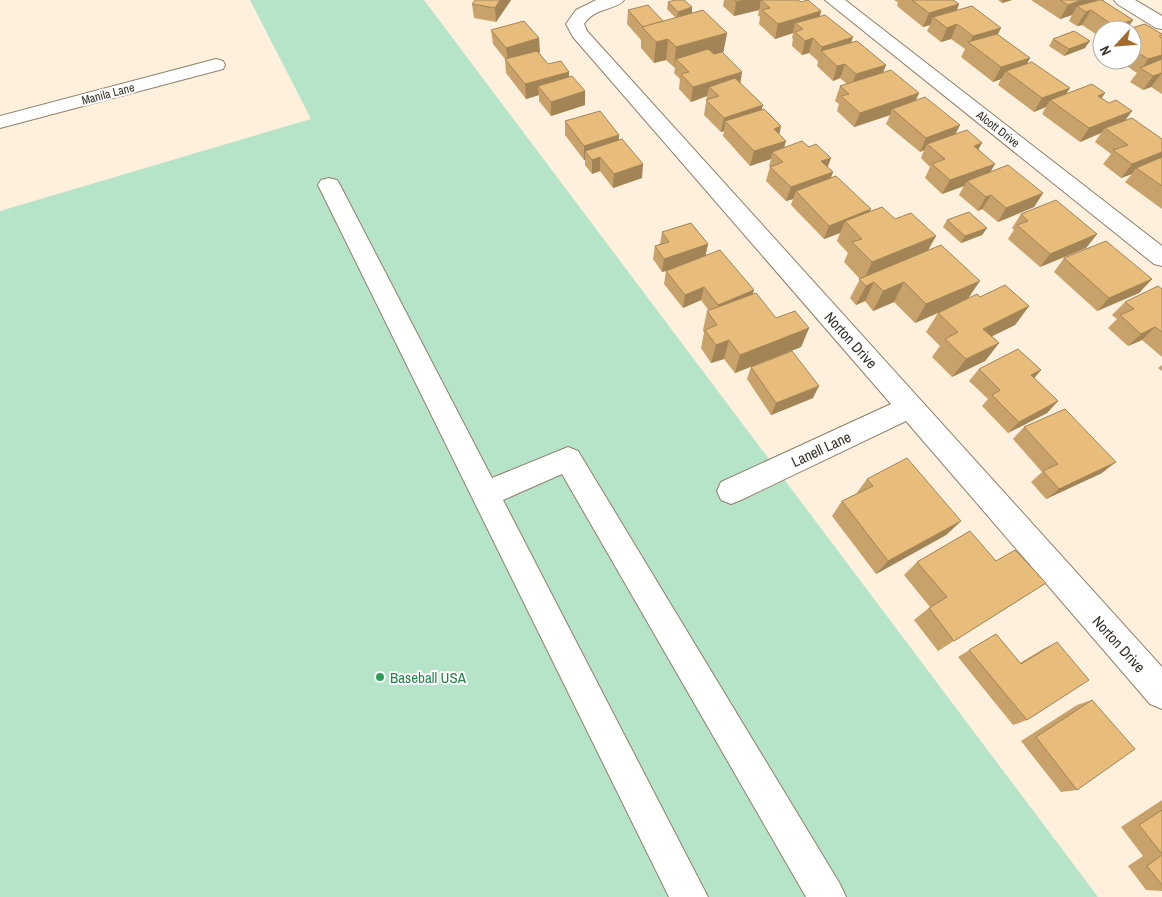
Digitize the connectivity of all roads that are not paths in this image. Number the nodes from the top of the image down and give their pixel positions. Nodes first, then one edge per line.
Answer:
1 (616, 0) edge
2 (834, 0) edge
3 (1123, 0) edge
4 (1162, 24) edge
5 (216, 66) dead end
6 (0, 122) edge
7 (329, 184) dead end
8 (1162, 258) edge
9 (910, 408) junction
10 (731, 491) dead end
11 (485, 494) junction
12 (1162, 692) edge
13 (689, 897) edge
14 (827, 897) edge

1 - 9 street, Norton Drive
2 - 8 street, Alcott Drive
3 - 4 street
5 - 6 street, Manila Lane
7 - 11 street
9 - 10 street, Lanell Lane
9 - 12 street, Norton Drive
11 - 13 street
11 - 14 street

